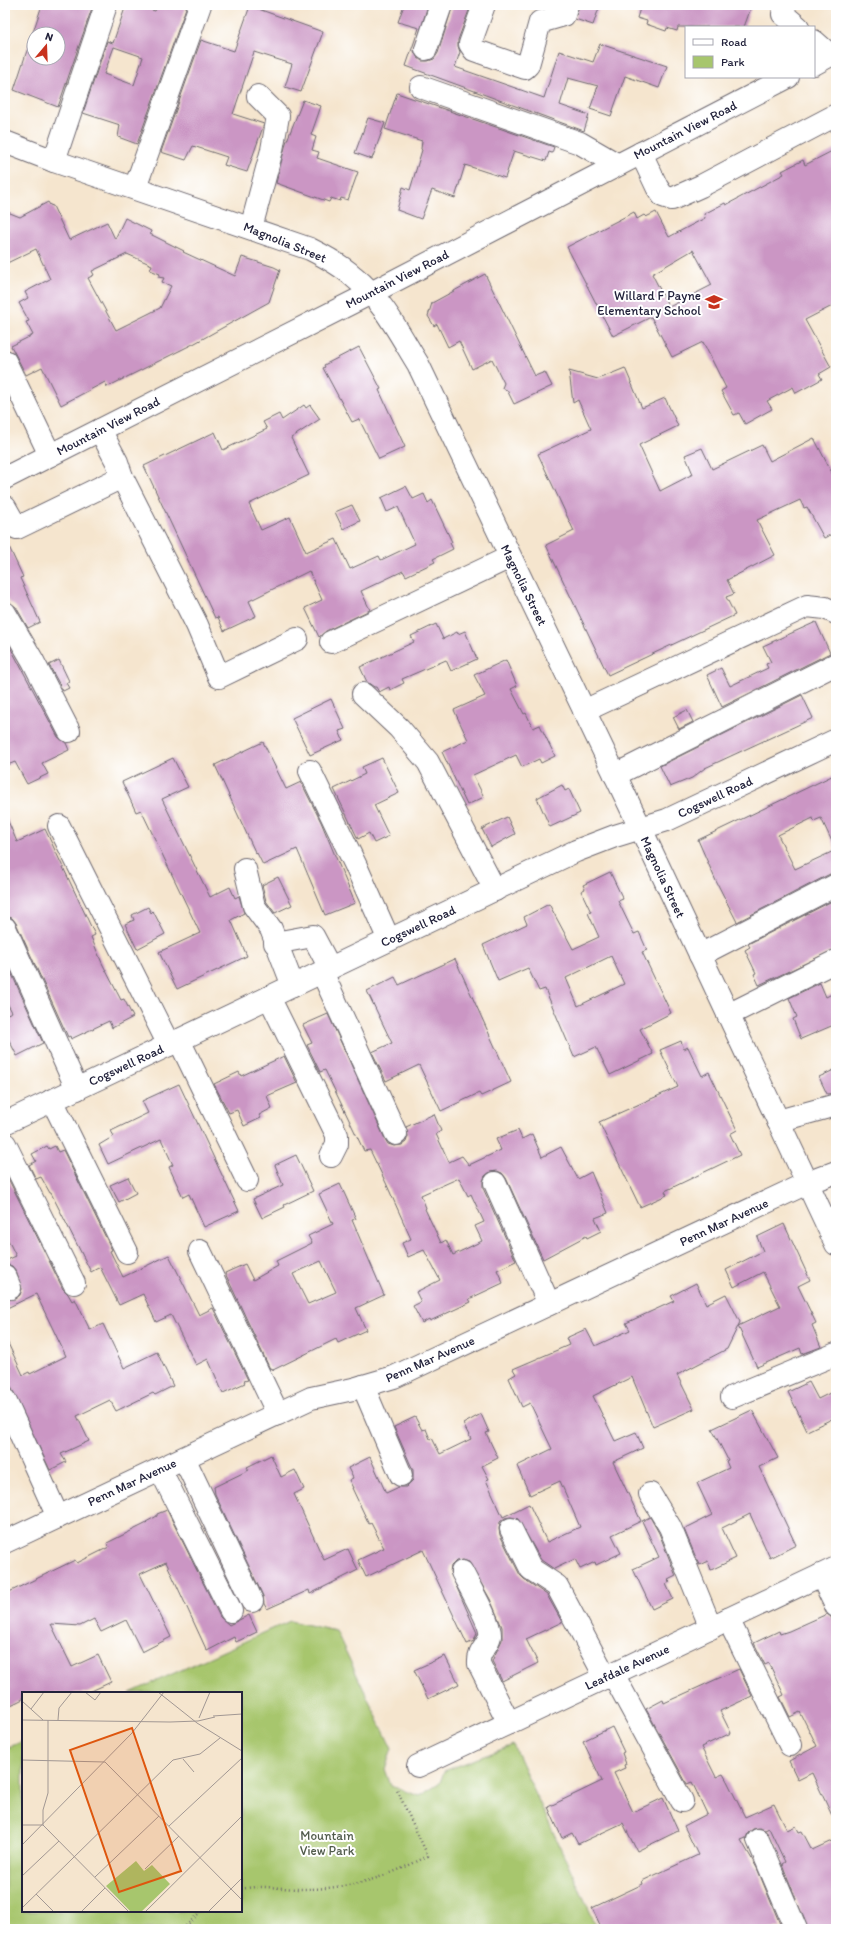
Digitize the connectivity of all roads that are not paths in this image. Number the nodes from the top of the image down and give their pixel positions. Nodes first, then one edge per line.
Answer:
1 (106, 5) edge
2 (200, 5) edge
3 (441, 5) edge
4 (484, 5) edge
5 (567, 5) edge
6 (785, 5) edge
7 (797, 26) edge
8 (815, 42) edge
9 (426, 49) dead end
10 (827, 57) edge
11 (786, 78) edge
12 (421, 87) dead end
13 (258, 96) dead end
14 (836, 115) edge
15 (5, 142) edge
16 (641, 153) junction
17 (54, 161) junction
18 (618, 165) junction
19 (135, 188) junction
20 (251, 228) junction
21 (371, 293) junction
22 (5, 361) edge
23 (100, 430) junction
24 (50, 455) junction
25 (122, 477) junction
26 (5, 478) edge
27 (5, 506) edge
28 (510, 557) junction
29 (807, 594) dead end
30 (5, 613) edge
31 (836, 613) edge
32 (297, 639) dead end
33 (332, 642) dead end
34 (836, 664) edge
35 (363, 694) dead end
36 (582, 708) junction
37 (69, 731) dead end
38 (836, 740) edge
39 (310, 771) dead end
40 (615, 775) junction
41 (59, 826) dead end
42 (641, 829) junction
43 (245, 870) dead end
44 (836, 885) edge
45 (495, 890) junction
46 (5, 928) edge
47 (388, 940) junction
48 (275, 943) junction
49 (700, 955) junction
50 (836, 961) edge
51 (326, 970) junction
52 (292, 986) junction
53 (269, 997) junction
54 (728, 1015) junction
55 (174, 1042) junction
56 (76, 1089) junction
57 (52, 1100) junction
58 (836, 1105) edge
59 (778, 1121) junction
60 (5, 1123) edge
61 (396, 1134) dead end
62 (5, 1144) edge
63 (331, 1156) dead end
64 (836, 1172) edge
65 (247, 1180) dead end
66 (495, 1183) dead end
67 (807, 1183) junction
68 (836, 1244) edge
69 (200, 1251) dead end
70 (127, 1252) dead end
71 (74, 1283) dead end
72 (548, 1304) junction
73 (836, 1354) edge
74 (363, 1386) junction
75 (732, 1397) dead end
76 (5, 1400) edge
77 (278, 1414) junction
78 (184, 1458) junction
79 (160, 1470) junction
80 (401, 1475) dead end
81 (650, 1494) dead end
82 (58, 1517) junction
83 (511, 1529) dead end
84 (5, 1542) edge
85 (462, 1572) dead end
86 (829, 1572) edge
87 (252, 1601) dead end
88 (836, 1606) edge
89 (230, 1611) dead end
90 (720, 1624) junction
91 (610, 1676) junction
92 (509, 1723) junction
93 (790, 1745) dead end
94 (418, 1766) dead end
95 (682, 1801) dead end
96 (758, 1840) dead end
97 (796, 1929) edge

1 - 17 street
2 - 19 street
3 - 9 street
4 - 5 street
6 - 7 street
8 - 10 street
11 - 16 street, Mountain View Road
12 - 18 street
13 - 20 street
14 - 16 street
15 - 17 street, Magnolia Street
16 - 18 street, Mountain View Road
17 - 19 street, Magnolia Street
18 - 21 street, Mountain View Road
19 - 20 street, Magnolia Street
20 - 21 street, Magnolia Street
21 - 23 street, Mountain View Road
21 - 28 street, Magnolia Street
22 - 24 street
23 - 24 street, Mountain View Road
23 - 25 street
24 - 26 street, Mountain View Road
25 - 27 street
25 - 32 street
28 - 33 street
28 - 36 street, Magnolia Street
29 - 36 street
30 - 37 street
31 - 36 street
34 - 40 street
35 - 45 street
36 - 40 street, Magnolia Street
38 - 42 street, Cogswell Road
39 - 47 street
40 - 42 street, Magnolia Street
41 - 55 street
42 - 45 street, Cogswell Road
42 - 49 street, Magnolia Street
43 - 48 street
44 - 49 street
45 - 47 street, Cogswell Road
46 - 56 street
47 - 51 street, Cogswell Road
48 - 51 street
48 - 52 street
49 - 54 street, Magnolia Street
50 - 54 street
51 - 52 street, Cogswell Road
51 - 61 street
52 - 53 street, Cogswell Road
53 - 55 street, Cogswell Road
53 - 63 street
54 - 59 street, Magnolia Street
55 - 56 street, Cogswell Road
55 - 65 street
56 - 57 street, Cogswell Road
57 - 60 street, Cogswell Road
57 - 70 street
58 - 59 street
59 - 67 street, Magnolia Street
62 - 71 street
64 - 67 street, Penn Mar Avenue
66 - 72 street
67 - 68 street, Magnolia Street
67 - 72 street, Penn Mar Avenue
69 - 77 street
72 - 74 street, Penn Mar Avenue
73 - 75 street
74 - 77 street, Penn Mar Avenue
74 - 80 street
76 - 82 street
77 - 78 street, Penn Mar Avenue
78 - 79 street, Penn Mar Avenue
78 - 87 street
79 - 82 street, Penn Mar Avenue
79 - 89 street
81 - 90 street
82 - 84 street, Penn Mar Avenue
83 - 91 street
85 - 92 street
86 - 88 street
86 - 90 street, Leafdale Avenue
90 - 91 street, Leafdale Avenue
90 - 93 street
91 - 92 street, Leafdale Avenue
91 - 95 street
92 - 94 street, Leafdale Avenue
96 - 97 street

